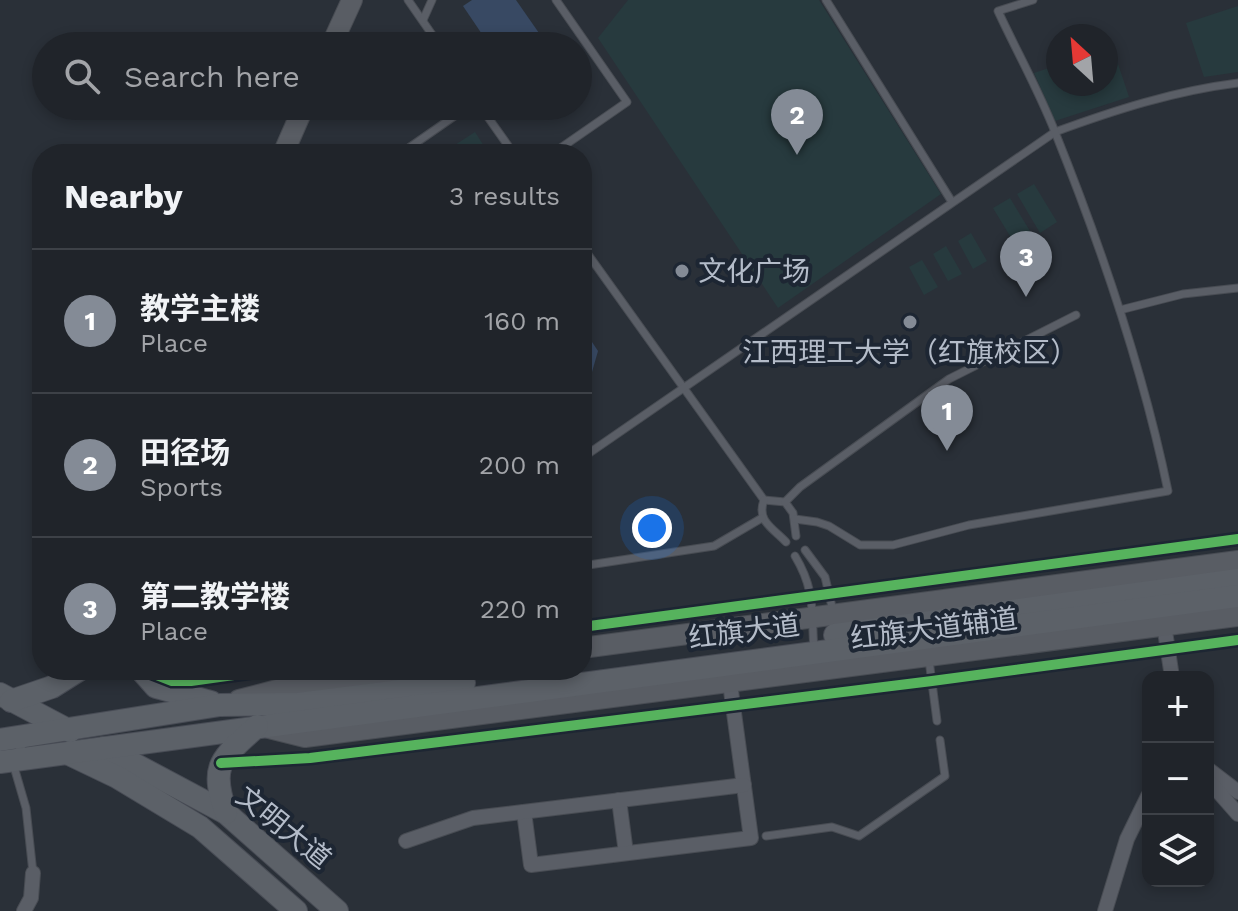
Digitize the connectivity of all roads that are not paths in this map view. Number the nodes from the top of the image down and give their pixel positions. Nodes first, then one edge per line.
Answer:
1 (352, 0) edge
2 (408, 0) edge
3 (432, 0) edge
4 (556, 0) edge
5 (826, 0) edge
6 (1033, 0) edge
7 (423, 20) junction
8 (337, 32) edge
9 (431, 32) edge
10 (578, 32) edge
11 (592, 52) edge
12 (1238, 83) edge
13 (298, 120) edge
14 (449, 120) edge
15 (490, 120) edge
16 (1055, 132) junction
17 (287, 144) edge
18 (414, 144) edge
19 (507, 144) edge
20 (566, 144) edge
21 (952, 202) junction
22 (592, 260) edge
23 (1238, 288) edge
24 (1120, 310) junction
25 (1076, 315) dead end
26 (684, 387) junction
27 (592, 451) edge
28 (764, 500) junction
29 (785, 502) junction
30 (762, 518) junction
31 (795, 519) junction
32 (796, 536) dead end
33 (786, 542) dead end
34 (805, 550) dead end
35 (795, 556) dead end
36 (1238, 561) edge
37 (592, 564) edge
38 (1238, 580) edge
39 (1238, 596) edge
40 (1163, 616) junction
41 (1238, 616) edge
42 (824, 634) junction
43 (592, 647) edge
44 (927, 647) junction
45 (592, 667) edge
46 (1171, 671) edge
47 (729, 673) junction
48 (63, 680) edge
49 (150, 680) edge
50 (335, 680) edge
51 (486, 680) edge
52 (4, 705) edge
53 (220, 705) junction
54 (937, 721) dead end
55 (257, 726) junction
56 (65, 728) junction
57 (30, 735) junction
58 (0, 740) edge
59 (940, 740) dead end
60 (105, 749) junction
61 (69, 754) junction
62 (6, 761) edge
63 (1214, 774) edge
64 (744, 785) junction
65 (1214, 787) edge
66 (1238, 792) edge
67 (619, 800) junction
68 (1142, 808) edge
69 (524, 812) junction
70 (226, 813) junction
71 (1238, 814) edge
72 (766, 836) dead end
73 (406, 841) dead end
74 (626, 853) junction
75 (33, 873) junction
76 (24, 911) edge
77 (31, 911) edge
78 (296, 911) edge
79 (337, 911) edge
80 (1105, 911) edge

1 - 8 main road
2 - 7 lane
3 - 7 lane
4 - 10 lane
5 - 21 lane
6 - 16 lane
7 - 9 lane
11 - 20 lane
12 - 16 lane
13 - 17 main road
14 - 18 lane
15 - 19 lane
16 - 21 lane
16 - 24 lane
21 - 26 lane
22 - 26 lane
23 - 24 lane
24 - 31 lane
25 - 29 lane
26 - 27 lane
26 - 28 lane
28 - 29 lane
28 - 30 lane
29 - 31 lane
30 - 33 lane
30 - 37 lane
31 - 32 lane
34 - 42 lane
35 - 42 lane
36 - 42 main road, 红旗大道辅道
38 - 42 main road, 红旗大道
39 - 40 main road, 红旗大道
40 - 41 main road
40 - 44 main road, 红旗大道
40 - 46 street
42 - 43 main road, 红旗大道辅道
42 - 44 main road, 红旗大道
42 - 45 main road, 红旗大道
42 - 47 main road, 红旗大道
44 - 47 main road, 红旗大道辅道
44 - 54 lane
47 - 55 main road, 红旗大道
47 - 64 street
48 - 52 main road
49 - 53 main road
50 - 53 main road
51 - 53 main road
52 - 56 main road, 文明大道
52 - 57 main road, 文明大道
53 - 56 main road
55 - 60 main road, 红旗大道
55 - 70 main road
56 - 57 main road
56 - 60 main road, 文明大道
57 - 58 main road
57 - 61 main road, 文明大道
57 - 62 lane
59 - 72 lane
60 - 61 main road, 红旗大道
60 - 70 main road, 文明大道
61 - 62 main road, 红旗大道
61 - 78 main road, 文明大道
62 - 75 lane
63 - 66 street
64 - 67 street
64 - 74 street
65 - 71 street
67 - 69 street
67 - 74 street
68 - 80 street
69 - 73 street
69 - 74 street
70 - 79 main road, 文明大道
75 - 76 street
75 - 77 lane

